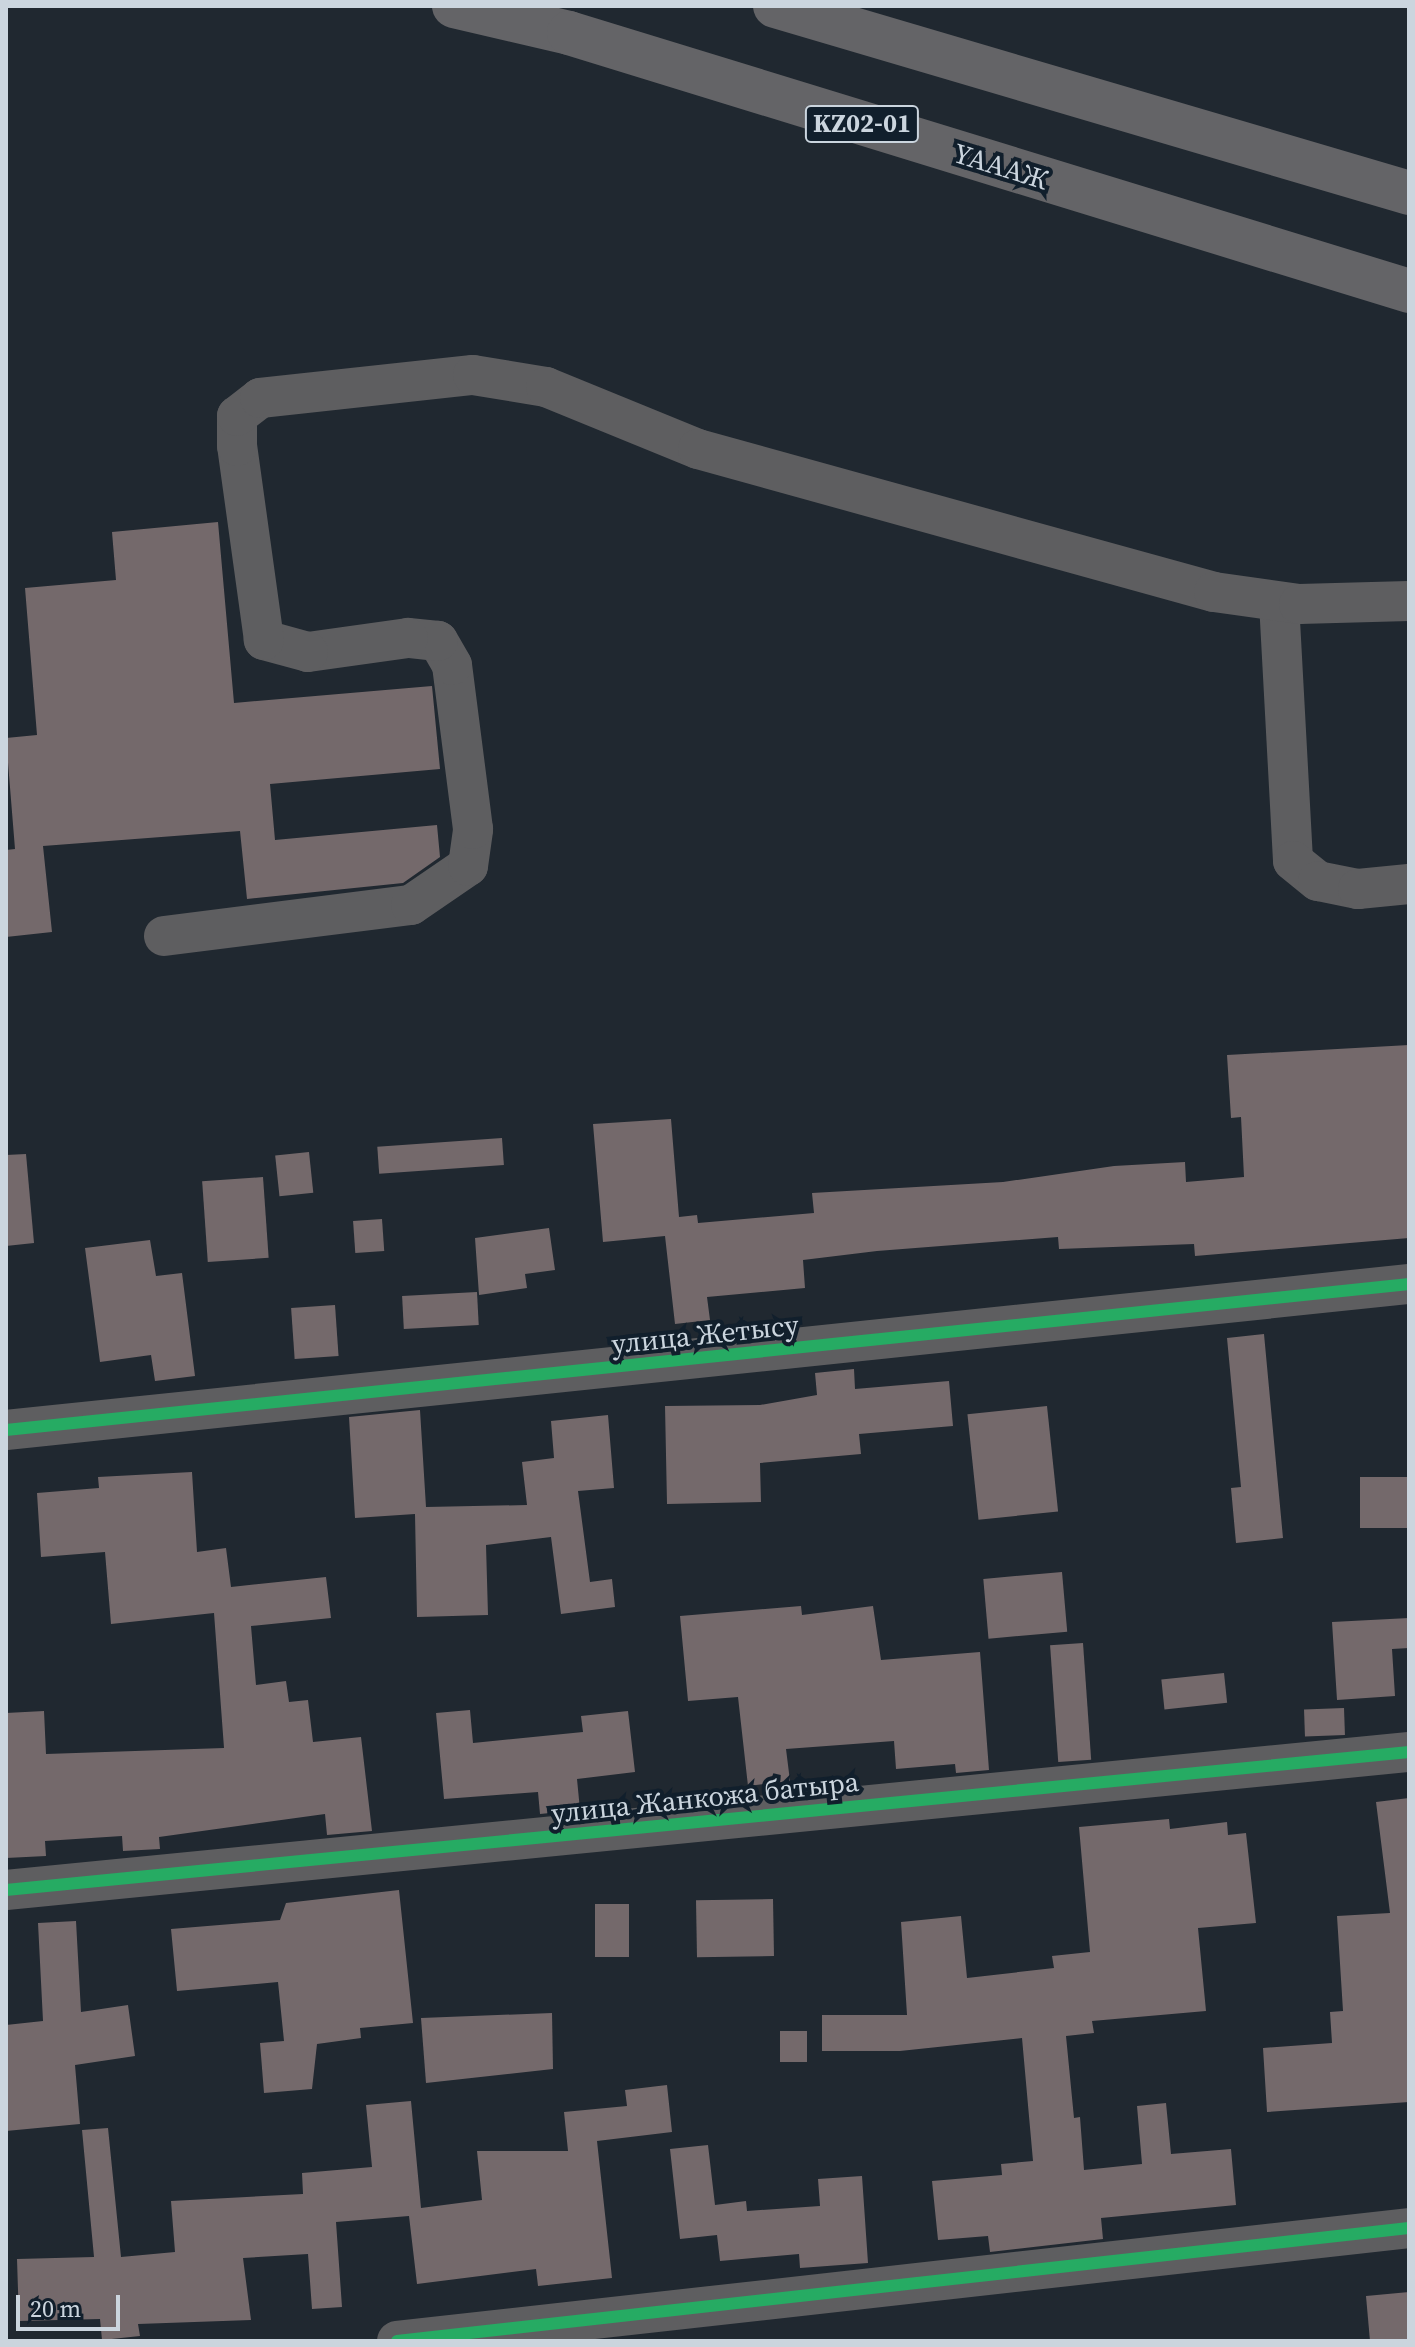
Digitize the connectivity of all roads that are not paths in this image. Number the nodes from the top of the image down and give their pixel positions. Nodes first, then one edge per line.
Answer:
1 (454, 6) edge
2 (775, 6) edge
3 (1409, 193) edge
4 (1409, 291) edge
5 (1409, 601) edge
6 (1279, 602) junction
7 (1409, 884) edge
8 (164, 936) dead end
9 (1409, 1284) edge
10 (6, 1430) edge
11 (1409, 1752) edge
12 (6, 1890) edge
13 (1409, 2228) edge
14 (397, 2341) edge

1 - 4 highway, ҮАААЖ / KZ02-01
2 - 3 highway
5 - 6 street
6 - 7 street
6 - 8 street
9 - 10 street, улица Жетысу
11 - 12 street, улица Жанкожа батыра
13 - 14 street

